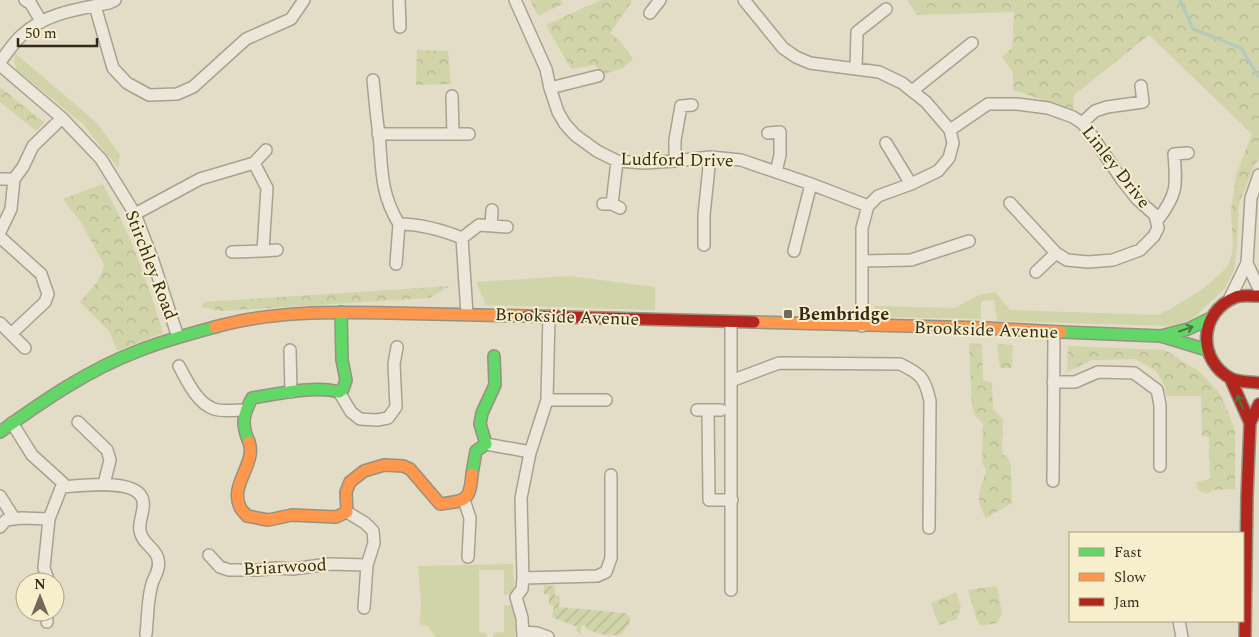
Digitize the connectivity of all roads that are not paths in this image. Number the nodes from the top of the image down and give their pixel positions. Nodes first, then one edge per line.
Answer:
1 (25, 0) edge
2 (115, 0) edge
3 (304, 0) edge
4 (400, 0) edge
5 (515, 0) edge
6 (660, 0) edge
7 (744, 0) edge
8 (95, 6) junction
9 (886, 9) dead end
10 (650, 13) dead end
11 (41, 21) junction
12 (400, 26) dead end
13 (972, 43) dead end
14 (0, 64) edge
15 (856, 70) junction
16 (598, 76) dead end
17 (373, 80) dead end
18 (1141, 86) dead end
19 (550, 88) junction
20 (912, 91) junction
21 (452, 96) dead end
22 (683, 103) dead end
23 (62, 118) junction
24 (1082, 122) junction
25 (950, 130) junction
26 (768, 133) dead end
27 (378, 134) junction
28 (452, 134) junction
29 (469, 134) dead end
30 (886, 143) dead end
31 (266, 150) dead end
32 (1188, 153) dead end
33 (710, 156) junction
34 (617, 161) junction
35 (675, 161) junction
36 (254, 163) junction
37 (776, 172) junction
38 (1259, 175) edge
39 (0, 179) edge
40 (14, 179) junction
41 (810, 184) junction
42 (911, 184) junction
43 (1010, 202) dead end
44 (612, 205) dead end
45 (868, 206) junction
46 (492, 210) dead end
47 (135, 214) junction
48 (1158, 221) junction
49 (399, 224) junction
50 (491, 226) junction
51 (507, 227) dead end
52 (0, 232) edge
53 (0, 237) edge
54 (462, 238) junction
55 (969, 241) dead end
56 (704, 245) dead end
57 (277, 250) dead end
58 (263, 251) junction
59 (794, 251) dead end
60 (232, 252) dead end
61 (1056, 252) junction
62 (862, 261) junction
63 (1247, 263) junction
64 (396, 264) dead end
65 (1036, 272) dead end
66 (1259, 289) edge
67 (1259, 296) edge
68 (1229, 300) junction
69 (341, 312) junction
70 (467, 314) junction
71 (549, 316) junction
72 (1211, 318) junction
73 (731, 322) junction
74 (0, 323) edge
75 (862, 326) junction
76 (1054, 332) junction
77 (11, 334) junction
78 (1161, 336) junction
79 (178, 337) junction
80 (397, 347) dead end
81 (25, 348) dead end
82 (290, 350) dead end
83 (1207, 350) junction
84 (494, 356) dead end
85 (179, 366) dead end
86 (1231, 380) junction
87 (731, 381) junction
88 (1053, 382) junction
89 (1259, 383) edge
90 (290, 392) junction
91 (339, 392) junction
92 (547, 400) junction
93 (606, 400) dead end
94 (1259, 404) edge
95 (246, 410) junction
96 (721, 410) dead end
97 (78, 422) dead end
98 (12, 423) junction
99 (1250, 423) junction
100 (0, 432) edge
101 (486, 444) junction
102 (530, 453) junction
103 (1160, 466) dead end
104 (611, 475) dead end
105 (1053, 482) dead end
106 (104, 484) junction
107 (62, 487) junction
108 (0, 496) edge
109 (464, 500) junction
110 (732, 500) junction
111 (346, 512) junction
112 (14, 518) junction
113 (49, 519) junction
114 (0, 527) edge
115 (929, 528) dead end
116 (209, 555) dead end
117 (468, 556) dead end
118 (367, 565) junction
119 (45, 572) edge
120 (523, 578) junction
121 (731, 590) dead end
122 (364, 608) dead end
123 (1179, 622) edge
124 (146, 634) dead end
125 (523, 635) edge
126 (548, 637) edge
127 (1182, 637) edge
128 (1245, 637) edge

1 - 11 street
2 - 8 street
3 - 8 street
4 - 12 street
5 - 19 street, Ludford Drive
6 - 10 street
7 - 15 street
8 - 11 street
9 - 15 street
11 - 14 street
13 - 20 street
14 - 23 street, Stirchley Road
15 - 20 street
16 - 19 street
17 - 27 street
18 - 24 street
19 - 34 street, Ludford Drive
20 - 25 street
21 - 28 street
22 - 35 street
23 - 40 street
23 - 47 street, Stirchley Road
24 - 25 street, Linley Drive
24 - 48 street, Linley Drive
25 - 42 street
26 - 37 street
27 - 28 street
27 - 49 street
28 - 29 street
30 - 42 street
31 - 36 street
32 - 48 street
33 - 35 street, Ludford Drive
33 - 37 street, Ludford Drive
33 - 56 street
34 - 35 street, Ludford Drive
34 - 44 street
36 - 47 street
36 - 58 street
37 - 41 street, Ludford Drive
38 - 63 street
39 - 40 street
40 - 52 street
41 - 45 street, Ludford Drive
41 - 59 street
42 - 45 street
43 - 61 street, Linley Drive
45 - 62 street
46 - 50 street
47 - 79 street, Stirchley Road
48 - 61 street, Linley Drive
49 - 54 street
49 - 64 street
50 - 51 street
50 - 54 street
53 - 77 street
54 - 70 street
55 - 62 street
57 - 58 street
58 - 60 street
61 - 65 street
62 - 75 street
63 - 66 street
63 - 68 street
67 - 68 street
68 - 72 street
69 - 70 street, Brookside Avenue
69 - 79 street, Brookside Avenue
69 - 91 street
70 - 71 street, Brookside Avenue
71 - 73 street, Brookside Avenue
71 - 92 street
78 -> 72 street, Brookside Avenue
72 - 83 street
73 - 75 street, Brookside Avenue
73 - 87 street
74 - 77 street
75 - 76 street, Brookside Avenue
76 - 78 street, Brookside Avenue
76 - 88 street
77 - 81 street
78 - 83 street, Brookside Avenue
79 - 98 street, Brookside Avenue
80 - 91 street
82 - 90 street
83 - 86 street
84 - 101 street
85 - 95 street
86 - 89 street
99 -> 86 street
87 - 110 street
87 - 115 street
88 - 103 street
88 - 105 street
90 - 91 street
90 - 95 street
92 - 93 street
92 - 102 street
94 - 99 street
95 - 111 street
96 - 110 street
97 - 106 street
98 - 100 street, Brookside Avenue
98 - 107 street
99 - 128 street
101 - 102 street
101 - 109 street
102 - 120 street
104 - 120 street
106 - 107 street
106 - 124 street
107 - 113 street
108 - 112 street
109 - 111 street
109 - 117 street
110 - 121 street
111 - 118 street
112 - 113 street
112 - 114 street
113 - 119 street
116 - 118 street, Briarwood
118 - 122 street
120 - 125 street
123 - 127 street
125 - 126 street

